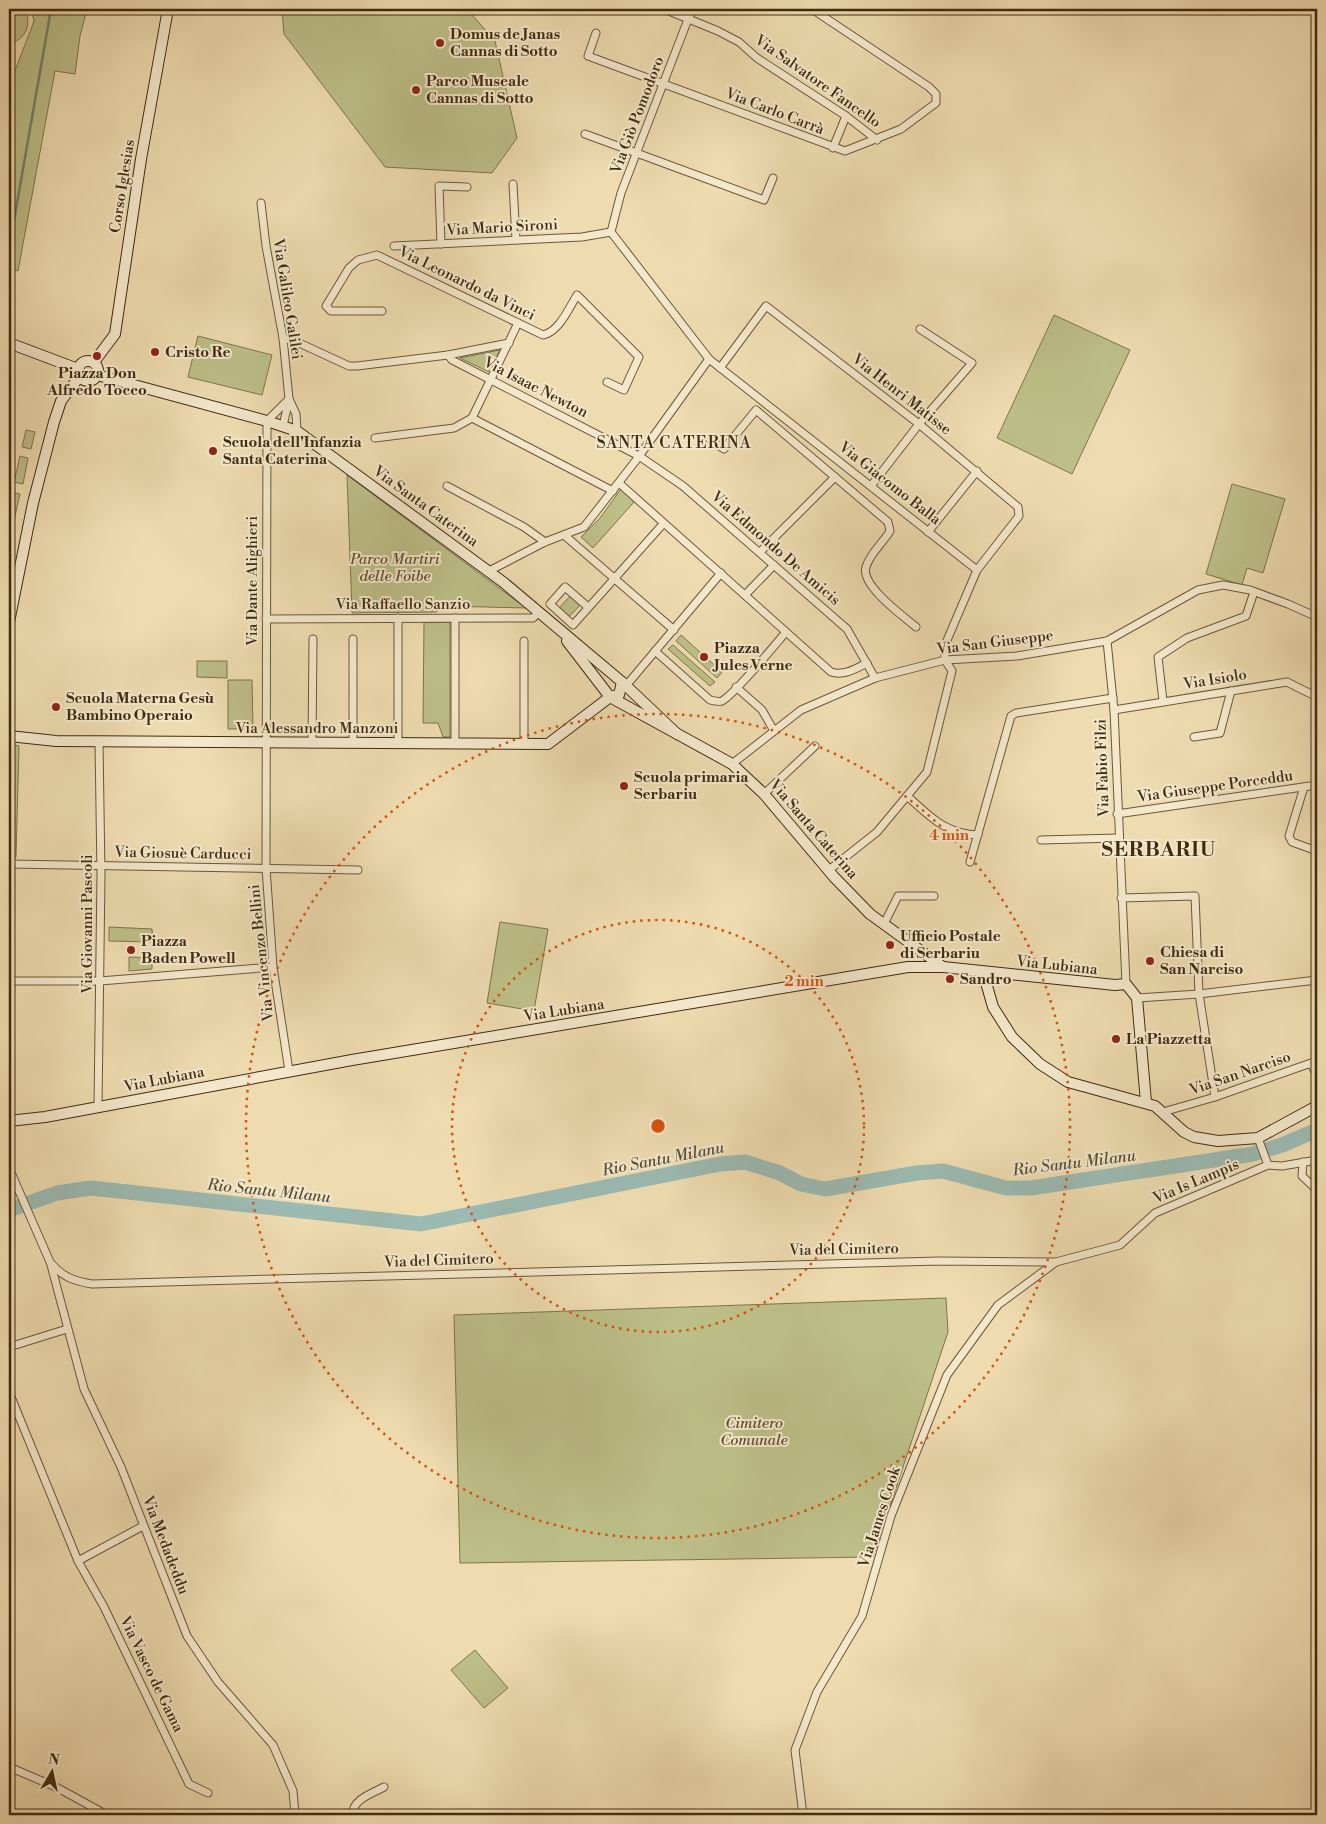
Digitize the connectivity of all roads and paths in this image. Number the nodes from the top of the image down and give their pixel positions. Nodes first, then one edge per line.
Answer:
1 (168, 9) edge
2 (664, 9) edge
3 (692, 9) edge
4 (812, 9) edge
5 (689, 18) junction
6 (596, 33) dead end
7 (664, 84) junction
8 (846, 116) junction
9 (585, 134) dead end
10 (877, 140) junction
11 (833, 148) junction
12 (637, 153) junction
13 (773, 178) dead end
14 (513, 184) dead end
15 (467, 187) dead end
16 (262, 203) dead end
17 (612, 232) junction
18 (516, 240) junction
19 (441, 244) junction
20 (394, 246) dead end
21 (382, 311) dead end
22 (518, 323) junction
23 (920, 328) dead end
24 (283, 338) junction
25 (9, 343) edge
26 (509, 343) junction
27 (448, 355) junction
28 (709, 359) junction
29 (94, 362) junction
30 (720, 368) junction
31 (78, 373) junction
32 (97, 375) junction
33 (492, 380) junction
34 (607, 382) dead end
35 (289, 399) junction
36 (472, 418) junction
37 (267, 420) junction
38 (919, 424) junction
39 (283, 426) junction
40 (297, 432) junction
41 (375, 438) dead end
42 (710, 440) dead end
43 (639, 456) junction
44 (977, 471) junction
45 (834, 477) junction
46 (618, 484) junction
47 (447, 486) dead end
48 (871, 486) junction
49 (614, 490) junction
50 (663, 524) junction
51 (928, 532) junction
52 (564, 535) junction
53 (545, 542) junction
54 (760, 552) junction
55 (774, 565) junction
56 (977, 570) junction
57 (489, 571) junction
58 (721, 574) junction
59 (614, 577) junction
60 (1254, 592) junction
61 (745, 595) junction
62 (588, 608) junction
63 (538, 613) junction
64 (398, 618) junction
65 (455, 618) junction
66 (1317, 618) edge
67 (266, 619) junction
68 (9, 622) edge
69 (555, 626) junction
70 (916, 627) dead end
71 (674, 630) junction
72 (786, 632) junction
73 (313, 639) dead end
74 (353, 639) dead end
75 (1107, 640) junction
76 (524, 641) dead end
77 (655, 651) junction
78 (945, 660) junction
79 (867, 663) junction
80 (875, 678) junction
81 (626, 682) junction
82 (736, 687) junction
83 (1231, 691) junction
84 (1317, 697) edge
85 (610, 698) junction
86 (1113, 698) junction
87 (1163, 701) junction
88 (1114, 710) junction
89 (774, 731) junction
90 (677, 734) junction
91 (9, 736) edge
92 (1194, 737) dead end
93 (99, 742) junction
94 (267, 742) junction
95 (353, 743) junction
96 (398, 743) junction
97 (312, 744) junction
98 (455, 744) junction
99 (524, 744) junction
100 (815, 746) dead end
101 (732, 764) junction
102 (1317, 785) edge
103 (1304, 787) junction
104 (764, 794) junction
105 (907, 796) junction
106 (1117, 814) junction
107 (978, 835) junction
108 (1118, 838) junction
109 (1041, 840) dead end
110 (1317, 851) edge
111 (970, 862) dead end
112 (9, 864) edge
113 (101, 866) junction
114 (266, 868) junction
115 (358, 870) dead end
116 (829, 870) junction
117 (934, 896) dead end
118 (1122, 898) junction
119 (884, 924) junction
120 (922, 952) junction
121 (273, 967) junction
122 (922, 967) junction
123 (944, 967) junction
124 (983, 972) junction
125 (1317, 980) edge
126 (9, 981) edge
127 (100, 981) junction
128 (1126, 984) junction
129 (1199, 994) junction
130 (1137, 998) junction
131 (289, 1071) junction
132 (1317, 1076) edge
133 (1215, 1097) junction
134 (1146, 1102) junction
135 (1317, 1106) edge
136 (98, 1107) junction
137 (1163, 1112) junction
138 (9, 1121) edge
139 (1259, 1141) junction
140 (1317, 1160) edge
141 (1266, 1162) junction
142 (1303, 1162) junction
143 (9, 1168) edge
144 (1317, 1190) edge
145 (939, 1261) joint
146 (50, 1262) junction
147 (1056, 1262) junction
148 (67, 1329) junction
149 (9, 1347) edge
150 (9, 1392) edge
151 (143, 1526) junction
152 (78, 1561) junction
153 (9, 1767) edge
154 (384, 1787) dead end
155 (208, 1793) dead end
156 (107, 1815) edge
157 (295, 1815) edge
158 (354, 1815) edge
159 (803, 1815) edge

1 - 29 street, Corso Iglesias
2 - 5 street, Via Salvatore Fancello
3 - 5 street, Via Giò Pomodoro
4 - 10 street, Via Carlo Carrà
5 - 7 street, Via Giò Pomodoro
5 - 8 street, Via Salvatore Fancello
6 - 7 street, Via Carlo Carrà
7 - 11 street, Via Carlo Carrà
7 - 12 street, Via Giò Pomodoro
8 - 10 street, Via Salvatore Fancello
8 - 11 street
9 - 12 street
10 - 11 street, Via Carlo Carrà
12 - 13 street
12 - 17 street, Via Giò Pomodoro
14 - 18 street
15 - 19 street
16 - 24 street, Via Galileo Galilei
17 - 18 street, Via Mario Sironi
17 - 28 street, Via Giacomo Balla
18 - 19 street, Via Mario Sironi
19 - 20 street, Via Mario Sironi
21 - 22 street, Via Leonardo da Vinci
22 - 26 street
22 - 34 street, Via Leonardo da Vinci
23 - 38 street
24 - 27 street
24 - 35 street, Via Galileo Galilei
25 - 31 street
26 - 27 street
26 - 33 street
27 - 33 street, Via Isaac Newton
28 - 30 street, Via Giacomo Balla
28 - 43 street
29 - 31 street
29 - 32 street
30 - 38 street, Via Henri Matisse
30 - 48 street, Via Giacomo Balla
31 - 32 street
31 - 68 street
32 - 37 street, Via Santa Caterina
33 - 36 street
33 - 43 street, Via Isaac Newton
35 - 37 street
35 - 39 street, Via Galileo Galilei
35 - 40 street, Via Galileo Galilei
36 - 41 street
36 - 49 street
37 - 39 street, Via Santa Caterina
37 - 67 street, Via Dante Alighieri
38 - 44 street, Via Henri Matisse
38 - 48 street
39 - 40 street, Via Santa Caterina
40 - 57 street, Via Santa Caterina
42 - 45 street
43 - 46 street
43 - 54 street, Via Edmondo De Amicis
44 - 51 street
44 - 56 street, Via Henri Matisse
45 - 54 street
45 - 70 street
46 - 49 street
46 - 50 street
47 - 53 street
48 - 51 street, Via Giacomo Balla
49 - 52 street
50 - 58 street
50 - 59 street
51 - 56 street, Via Giacomo Balla
52 - 53 street
52 - 59 street
53 - 57 street
54 - 55 street, Via Edmondo De Amicis
55 - 61 street
55 - 79 street, Via Edmondo De Amicis
56 - 78 street
57 - 63 street, Via Santa Caterina
58 - 61 street
58 - 71 street
59 - 62 street
59 - 71 street
60 - 66 street, Via San Giuseppe
60 - 75 street, Via San Giuseppe
60 - 87 street
61 - 72 street
62 - 62 street
63 - 65 street, Via Raffaello Sanzio
63 - 69 street, Via Santa Caterina
64 - 65 street, Via Raffaello Sanzio
64 - 67 street, Via Raffaello Sanzio
64 - 96 street
65 - 98 street
67 - 94 street, Via Dante Alighieri
69 - 81 street, Via Santa Caterina
69 - 85 street, Via Santa Caterina
71 - 77 street
72 - 79 street
72 - 82 street
73 - 97 street
74 - 95 street
75 - 78 street, Via San Giuseppe
75 - 86 street, Via Fabio Filzi
76 - 99 street
77 - 81 street
77 - 82 street
78 - 80 street, Via San Giuseppe
78 - 105 street
79 - 80 street, Via Edmondo De Amicis
80 - 89 street, Via San Giuseppe
81 - 85 street
81 - 90 street, Via Santa Caterina
82 - 89 street
83 - 84 street, Via Isiolo
83 - 87 street, Via Isiolo
83 - 92 street
85 - 90 street, Via Santa Caterina
85 - 99 street, Via Alessandro Manzoni
86 - 88 street, Via Fabio Filzi
86 - 107 street
87 - 88 street, Via Isiolo
88 - 106 street, Via Fabio Filzi
89 - 101 street, Via San Giuseppe
90 - 101 street, Via Santa Caterina
91 - 93 street, Via Alessandro Manzoni
93 - 94 street, Via Alessandro Manzoni
93 - 113 street, Via Giovanni Pascoli
94 - 97 street, Via Alessandro Manzoni
94 - 114 street, Via Vincenzo Bellini
95 - 96 street, Via Alessandro Manzoni
95 - 97 street, Via Alessandro Manzoni
96 - 98 street, Via Alessandro Manzoni
98 - 99 street, Via Alessandro Manzoni
100 - 104 street
101 - 104 street, Via Santa Caterina
102 - 103 street, Via Giuseppe Porceddu
103 - 106 street, Via Giuseppe Porceddu
103 - 110 street
104 - 116 street, Via Santa Caterina
105 - 107 street
105 - 116 street
106 - 108 street, Via Fabio Filzi
107 - 111 street
108 - 109 street
108 - 118 street, Via Fabio Filzi
112 - 113 street, Via Giosuè Carducci
113 - 114 street, Via Giosuè Carducci
113 - 127 street, Via Giovanni Pascoli
114 - 115 street, Via Giosuè Carducci
114 - 121 street, Via Vincenzo Bellini
116 - 119 street, Via Santa Caterina
117 - 119 street
118 - 128 street, Via Fabio Filzi
118 - 129 street
119 - 120 street, Via Santa Caterina
120 - 122 street
120 - 123 street, Via Santa Caterina
121 - 127 street
121 - 131 street, Via Vincenzo Bellini
122 - 123 street, Via Lubiana
122 - 131 street, Via Lubiana
123 - 124 street, Via Lubiana
124 - 128 street, Via Lubiana
124 - 134 street
125 - 129 street
126 - 127 street
127 - 136 street, Via Giovanni Pascoli
128 - 130 street
129 - 130 street
129 - 133 street
130 - 134 street
131 - 136 street, Via Lubiana
132 - 133 street, Via San Narciso
133 - 137 street, Via San Narciso
134 - 137 street
135 - 139 street
136 - 138 street, Via Lubiana
137 - 139 street
139 - 141 street
140 - 142 street
141 - 142 street
141 - 147 street, Via Is Lampis
142 - 144 street
143 - 146 street, Via del Cimitero
145 - 146 street, Via del Cimitero
145 - 147 street, Via Is Lampis
146 - 148 street, Via Medadeddu
147 - 159 street, Via James Cook
148 - 149 street
148 - 151 street, Via Medadeddu
150 - 152 street, Via Vasco de Gama
151 - 152 street
151 - 157 street, Via Medadeddu
152 - 155 street, Via Vasco de Gama
153 - 156 street
154 - 158 street

